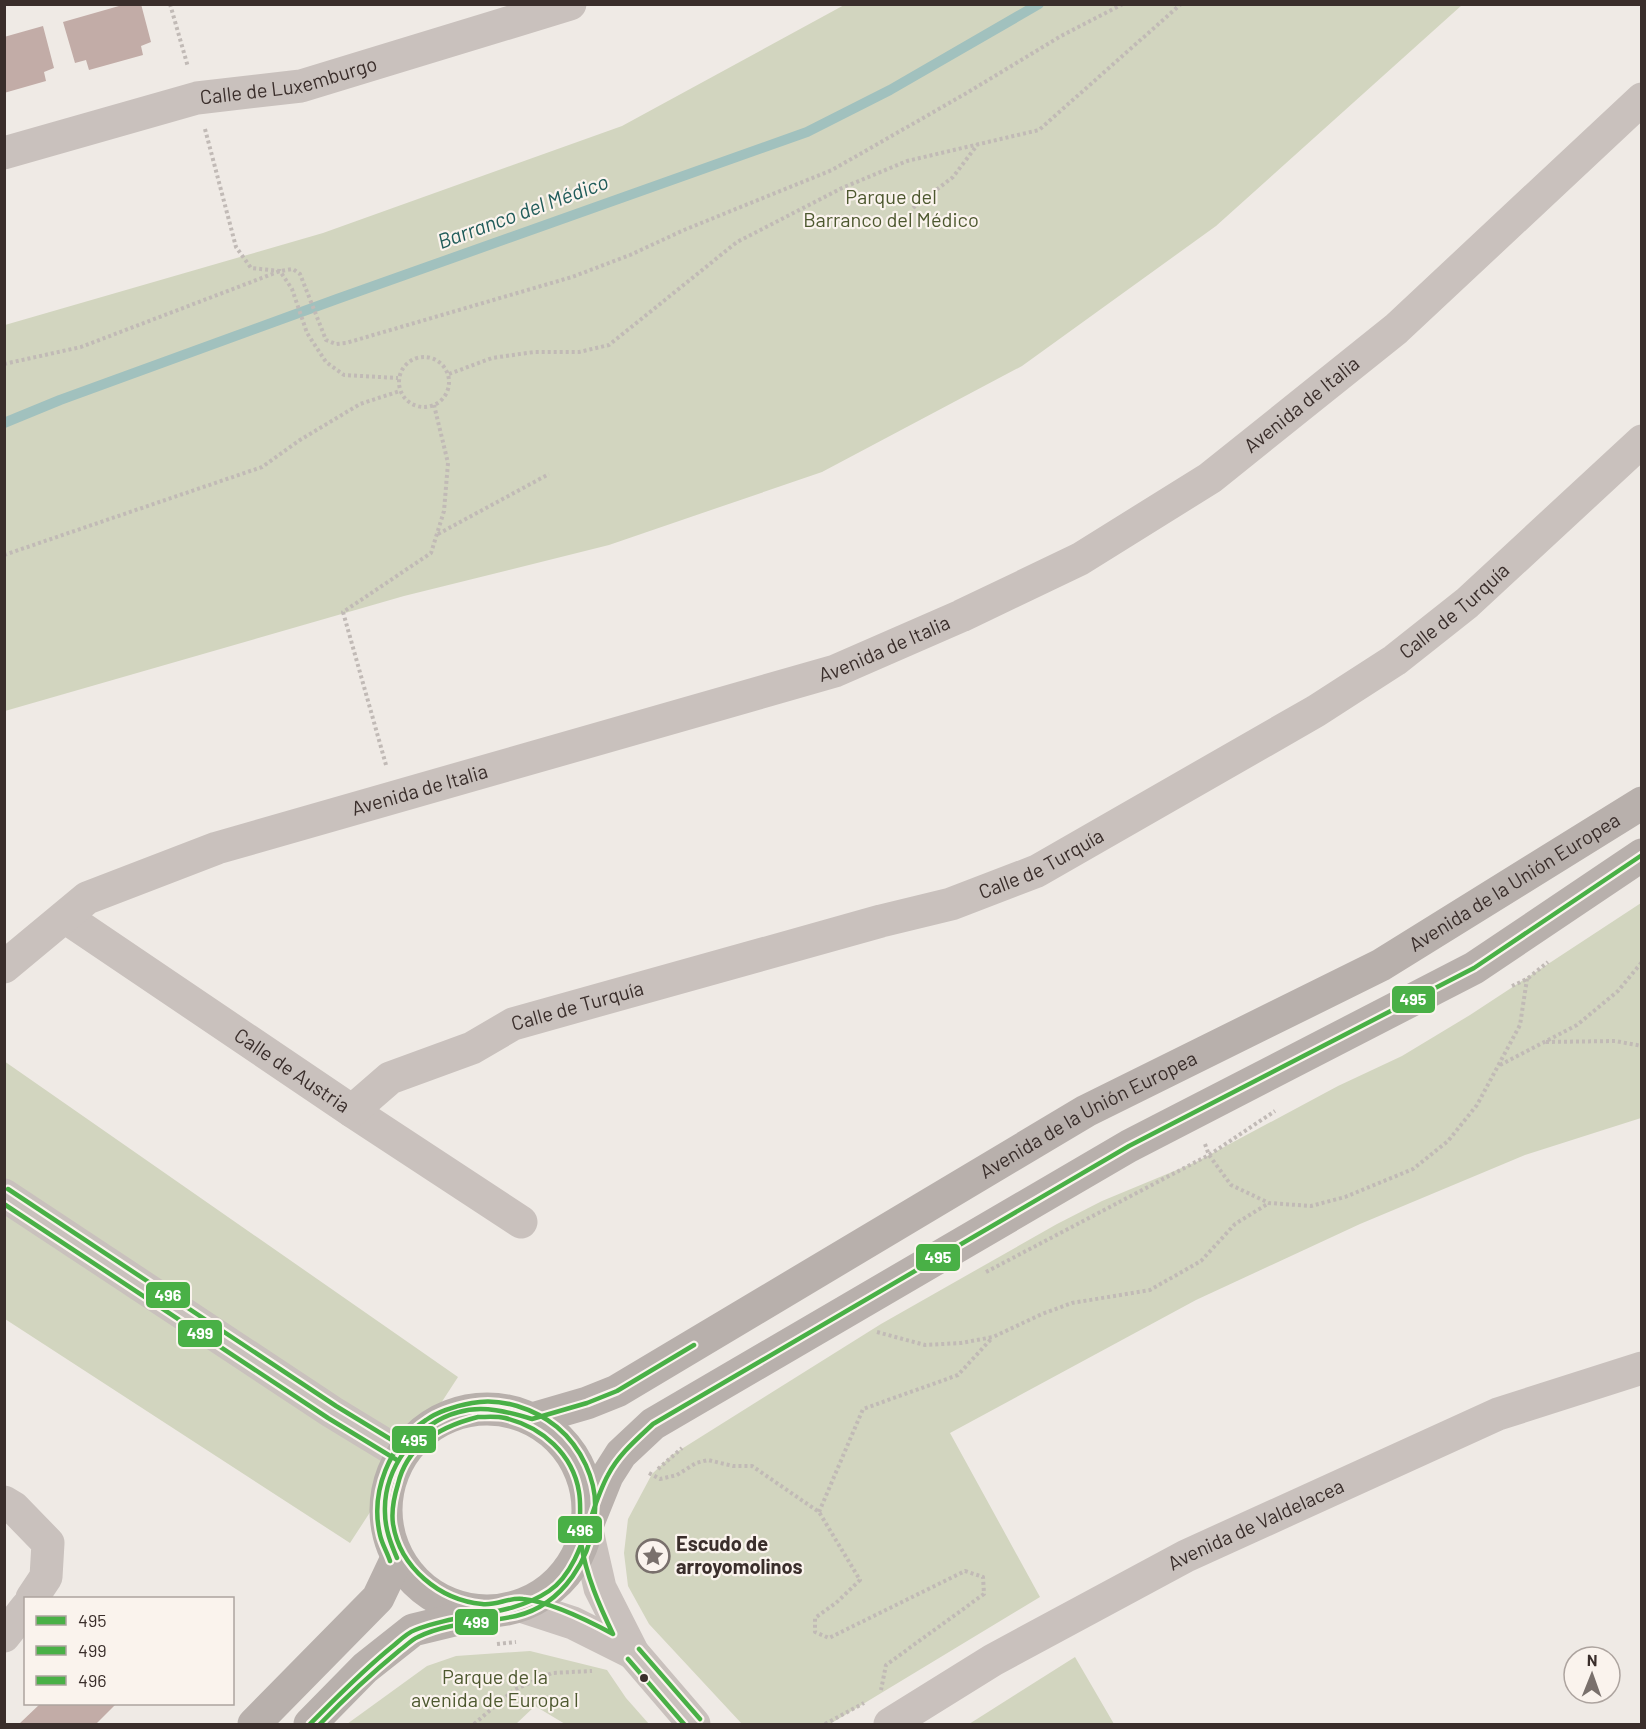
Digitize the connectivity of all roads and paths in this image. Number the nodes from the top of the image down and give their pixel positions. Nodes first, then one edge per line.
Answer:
1 (171, 4) edge
2 (570, 4) edge
3 (1123, 4) edge
4 (1181, 4) edge
5 (197, 98) junction
6 (1641, 99) edge
7 (979, 144) junction
8 (4, 153) edge
9 (913, 208) dead end
10 (280, 271) junction
11 (4, 364) edge
12 (449, 375) junction
13 (398, 378) junction
14 (400, 391) junction
15 (434, 405) junction
16 (1641, 441) edge
17 (549, 474) dead end
18 (437, 534) junction
19 (4, 555) edge
20 (395, 797) junction
21 (1641, 803) edge
22 (1641, 855) edge
23 (65, 916) junction
24 (1641, 962) edge
25 (4, 967) edge
26 (1527, 979) dead end
27 (1545, 1042) junction
28 (1641, 1046) edge
29 (1499, 1065) junction
30 (352, 1111) junction
31 (1209, 1155) dead end
32 (4, 1195) edge
33 (1269, 1203) junction
34 (521, 1222) dead end
35 (871, 1330) dead end
36 (993, 1337) junction
37 (1641, 1368) edge
38 (532, 1419) junction
39 (401, 1454) junction
40 (621, 1454) junction
41 (652, 1474) junction
42 (646, 1481) dead end
43 (4, 1502) edge
44 (819, 1512) junction
45 (587, 1527) junction
46 (397, 1558) junction
47 (33, 1597) edge
48 (521, 1606) junction
49 (24, 1611) edge
50 (484, 1612) junction
51 (4, 1636) edge
52 (524, 1643) dead end
53 (490, 1644) dead end
54 (633, 1653) junction
55 (596, 1671) dead end
56 (880, 1694) dead end
57 (871, 1699) dead end
58 (254, 1725) edge
59 (310, 1725) edge
60 (474, 1725) edge
61 (694, 1725) edge
62 (825, 1725) edge
63 (890, 1725) edge

1 - 5 path
2 - 5 street, Calle de Luxemburgo
3 - 10 path
4 - 7 path
5 - 8 street, Calle de Luxemburgo
5 - 10 path
6 - 20 street, Avenida de Italia
7 - 9 path
7 - 12 path
10 - 11 path
10 - 13 path
12 - 13 path
12 - 15 path
13 - 14 path
14 - 15 path
14 - 19 path
15 - 18 path
16 - 30 street, Calle de Turquía
17 - 18 path
18 - 20 path
20 - 23 street, Avenida de Italia
21 - 38 main road, Avenida de la Unión Europea
22 - 40 main road
23 - 25 street, Avenida de Italia
23 - 30 street, Calle de Austria
24 - 27 path
26 - 29 path
27 - 28 path
27 - 29 path
29 - 33 path
30 - 34 street, Calle de Austria
31 - 33 path
32 - 39 street
33 - 36 path
35 - 36 path
36 - 44 path
37 - 63 street, Avenida de Valdelacea
38 - 39 main road
38 - 45 main road
39 - 46 main road
40 - 41 path
40 - 45 main road
41 - 42 path
41 - 44 path
43 - 47 street
44 - 56 path
45 - 48 main road
45 - 54 street
46 - 50 main road
46 - 58 main road
48 - 50 main road
48 - 54 street
49 - 51 street
50 - 59 main road
52 - 53 path
54 - 61 street
55 - 60 path
57 - 62 path

